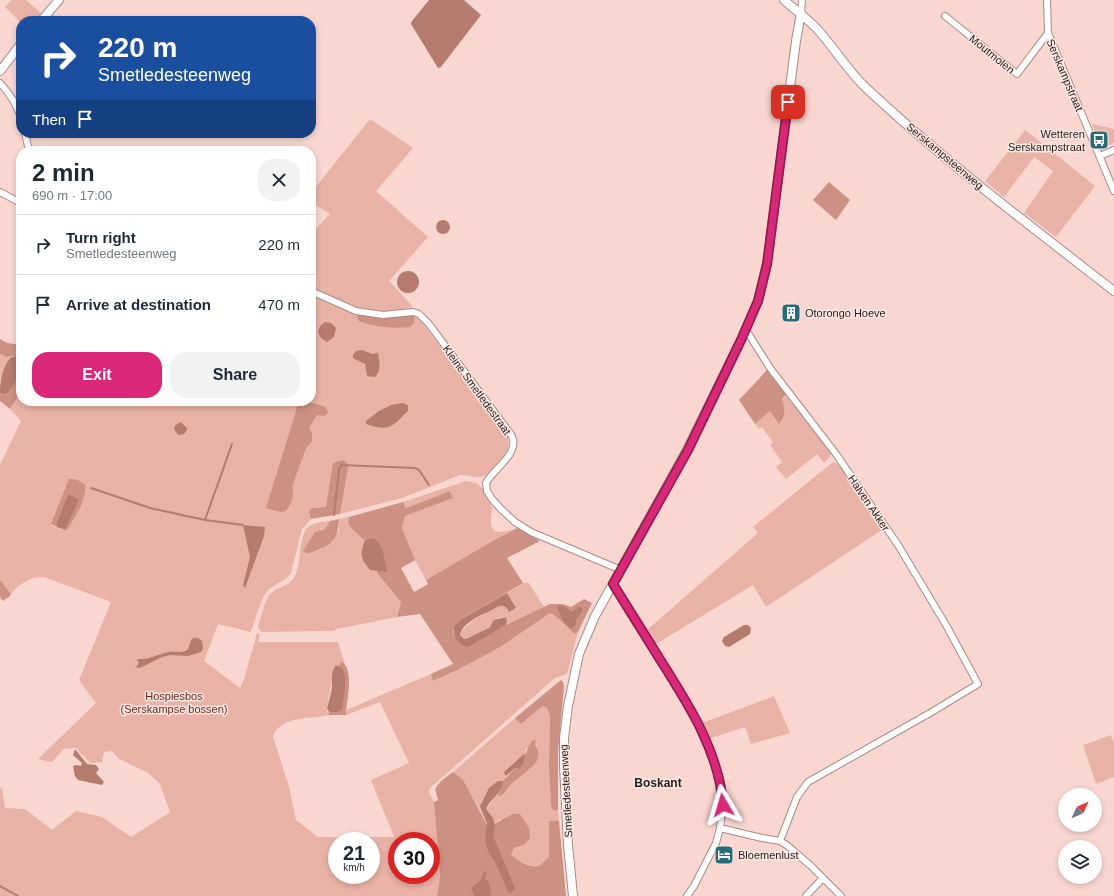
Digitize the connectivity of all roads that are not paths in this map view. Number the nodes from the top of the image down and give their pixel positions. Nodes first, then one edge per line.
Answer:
1 (59, 0) edge
2 (784, 0) edge
3 (802, 0) edge
4 (1047, 0) edge
5 (801, 14) junction
6 (45, 16) edge
7 (945, 16) dead end
8 (1048, 33) junction
9 (16, 50) edge
10 (0, 71) edge
11 (0, 83) edge
12 (16, 105) edge
13 (1114, 150) edge
14 (1100, 156) junction
15 (1114, 191) edge
16 (0, 192) edge
17 (16, 200) edge
18 (1114, 291) edge
19 (316, 292) edge
20 (746, 330) junction
21 (621, 570) junction
22 (613, 584) junction
23 (720, 828) junction
24 (780, 840) junction
25 (823, 878) junction
26 (573, 896) edge
27 (687, 896) edge
28 (806, 896) edge
29 (841, 896) edge

1 - 6 street
2 - 5 street, Serskampsteenweg
3 - 5 street
4 - 8 street, Serskampstraat
5 - 18 street, Serskampsteenweg
5 - 20 street, Smetledesteenweg
7 - 8 street, Moutmolen
8 - 14 street, Serskampstraat
9 - 10 street
11 - 12 street
13 - 14 street
14 - 15 street, Serskampstraat
16 - 17 street
19 - 21 street, Kleine Smetledestraat
20 - 21 street, Smetledesteenweg
20 - 24 street, Halven Akker
21 - 22 street, Smetledesteenweg
22 - 23 street
22 - 26 street, Smetledesteenweg
23 - 24 street
23 - 27 street
24 - 25 street
25 - 28 street
25 - 29 street

